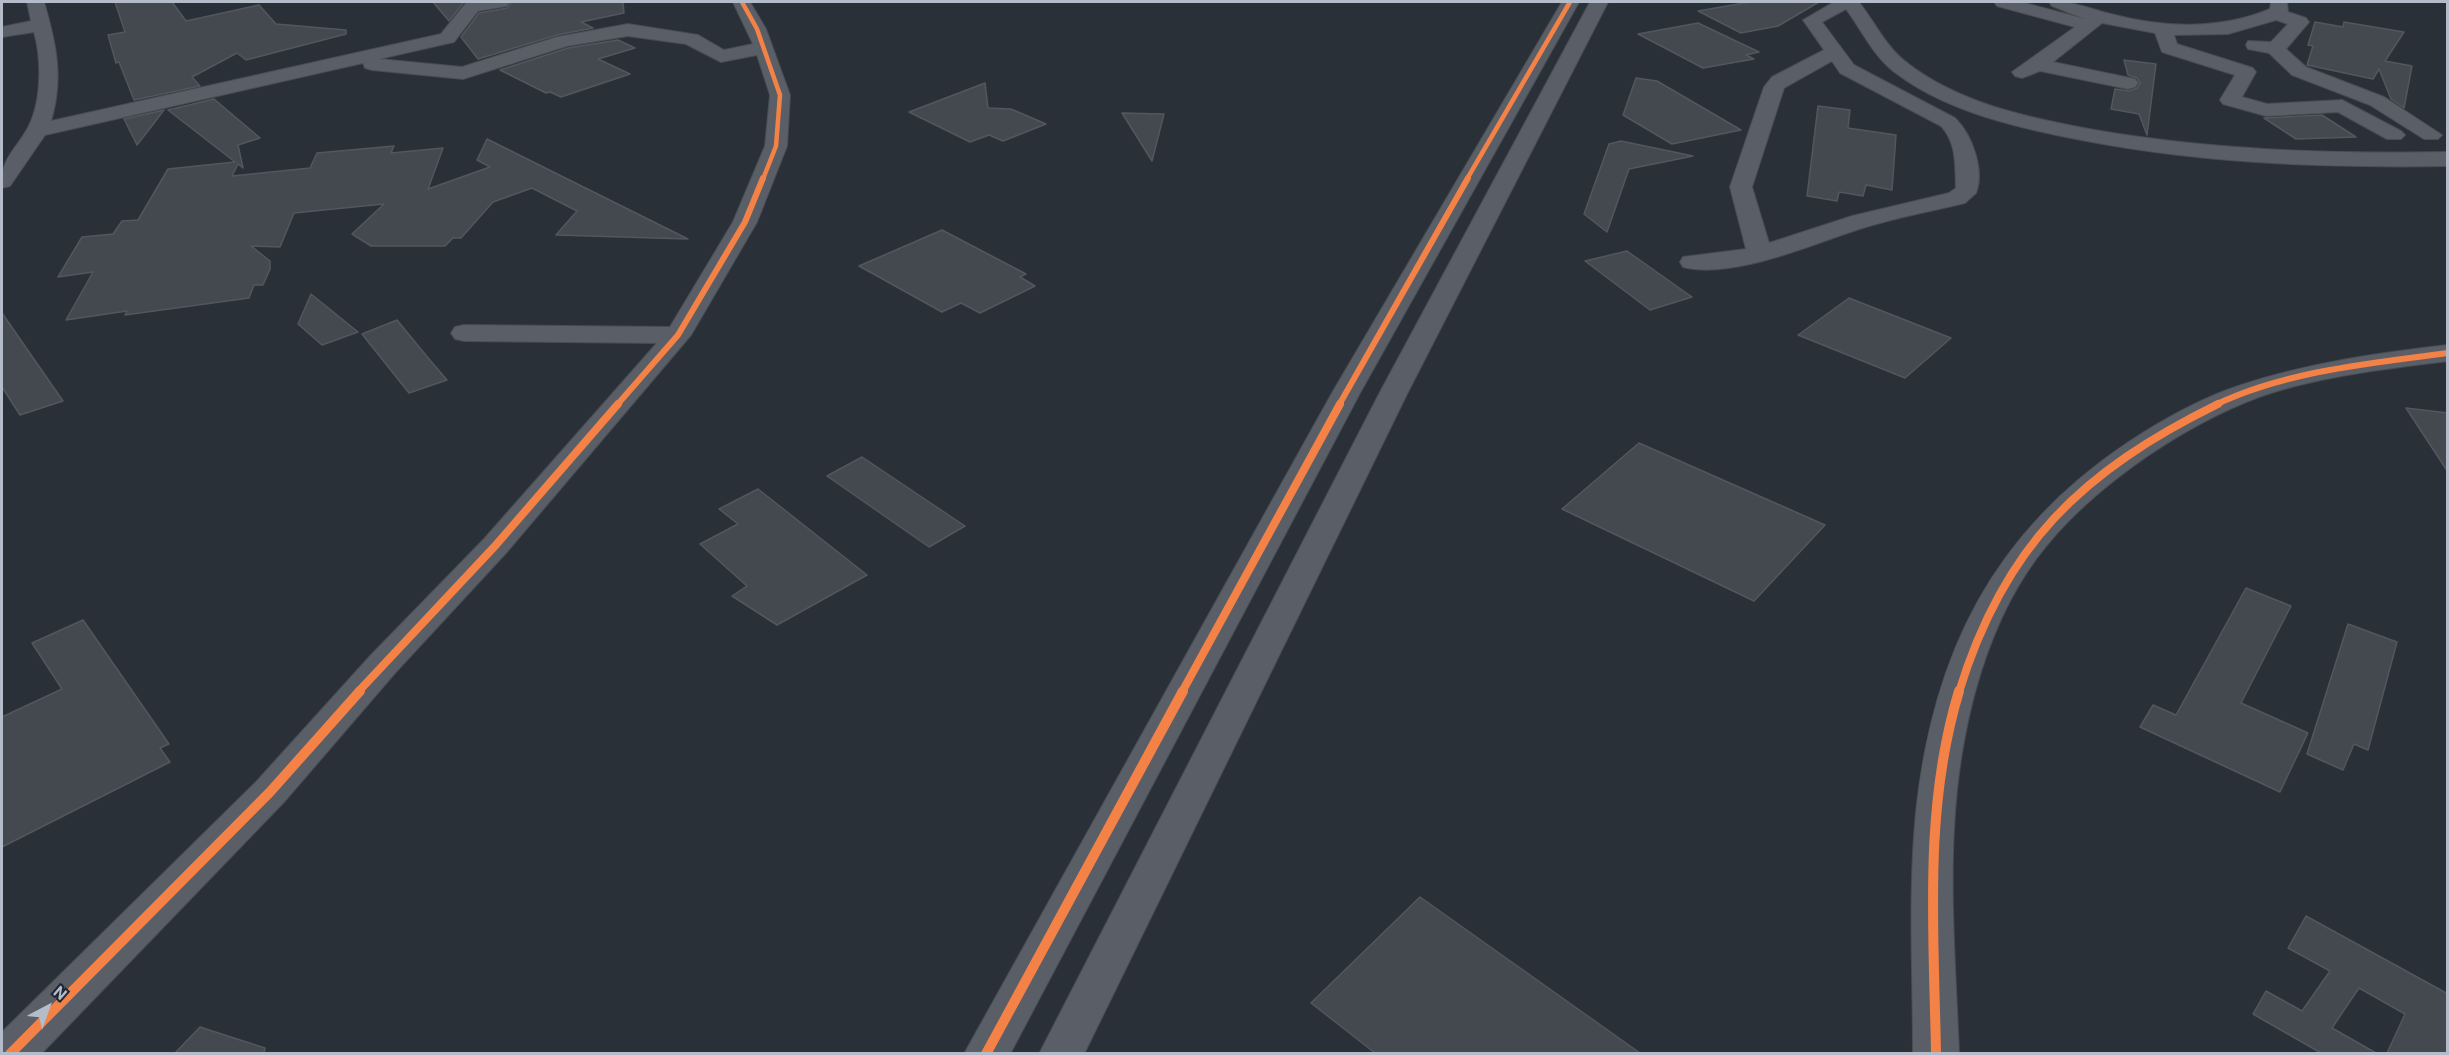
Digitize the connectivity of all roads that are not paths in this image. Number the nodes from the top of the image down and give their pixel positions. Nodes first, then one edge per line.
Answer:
1 (35, 2) edge
2 (501, 2) edge
3 (742, 2) edge
4 (1570, 2) edge
5 (1599, 2) edge
6 (1849, 2) edge
7 (2003, 2) edge
8 (2058, 2) edge
9 (2278, 8) edge
10 (2094, 20) junction
11 (41, 25) junction
12 (2162, 27) junction
13 (2202, 31) junction
14 (2, 32) edge
15 (765, 48) junction
16 (2275, 49) junction
17 (1833, 53) junction
18 (344, 61) junction
19 (2128, 83) dead end
20 (38, 130) junction
21 (2394, 135) dead end
22 (2431, 135) dead end
23 (1480, 153) junction
24 (1515, 158) junction
25 (2448, 159) edge
26 (2, 181) edge
27 (1759, 254) junction
28 (1692, 262) dead end
29 (465, 333) dead end
30 (678, 335) junction
31 (2448, 353) edge
32 (1316, 449) junction
33 (1361, 459) junction
34 (10, 1053) edge
35 (986, 1053) edge
36 (1061, 1053) edge
37 (1936, 1053) edge

1 - 11 street
2 - 18 street
3 - 15 street
4 - 23 street
5 - 24 street
6 - 17 street
6 - 25 street
7 - 10 street
8 - 10 street
9 - 13 street
9 - 16 street
10 - 12 street
10 - 19 street
11 - 14 street
11 - 20 street
12 - 13 street
12 - 21 street
13 - 16 street
15 - 18 street
15 - 30 street
16 - 22 street
17 - 27 street
17 - 27 street
18 - 20 street
20 - 26 street
23 - 24 street
23 - 32 street
24 - 33 street
27 - 28 street
29 - 30 street
30 - 34 street
31 - 37 street
32 - 33 street
32 - 35 street
33 - 36 street

